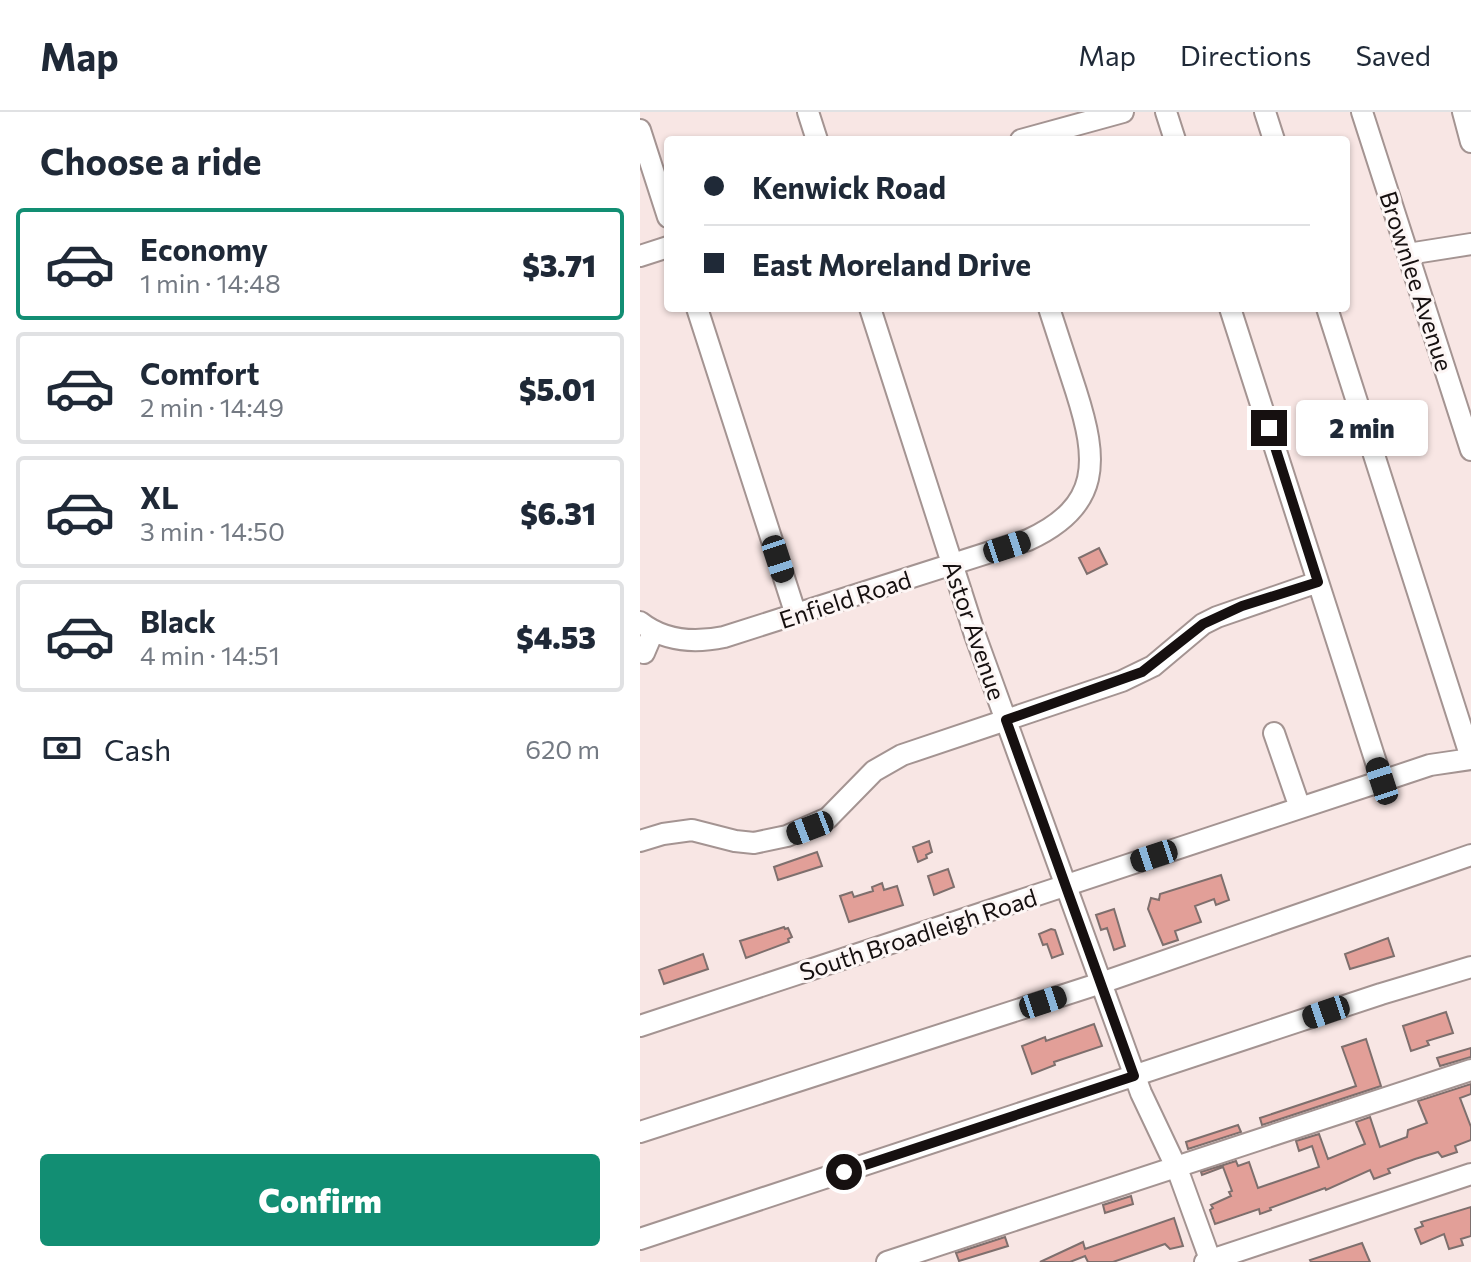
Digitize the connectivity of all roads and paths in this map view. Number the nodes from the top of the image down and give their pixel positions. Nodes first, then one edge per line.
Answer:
1 (808, 112) edge
2 (1123, 112) edge
3 (1166, 112) edge
4 (1265, 112) edge
5 (1362, 112) edge
6 (1463, 112) edge
7 (1080, 117) edge
8 (640, 130) edge
9 (816, 136) edge
10 (1031, 136) edge
11 (1174, 136) edge
12 (1273, 136) edge
13 (1471, 142) edge
14 (664, 205) edge
15 (1471, 244) edge
16 (664, 248) edge
17 (1408, 254) junction
18 (640, 256) edge
19 (698, 312) edge
20 (871, 312) edge
21 (1050, 312) edge
22 (1231, 312) edge
23 (1328, 312) edge
24 (1471, 450) edge
25 (952, 564) junction
26 (1318, 582) junction
27 (796, 615) junction
28 (655, 631) edge
29 (644, 653) dead end
30 (1006, 720) junction
31 (1274, 733) dead end
32 (1471, 758) edge
33 (1382, 781) junction
34 (1300, 808) junction
35 (640, 841) edge
36 (1471, 855) edge
37 (1065, 885) junction
38 (1471, 967) edge
39 (1101, 983) junction
40 (640, 1026) edge
41 (1471, 1070) edge
42 (1134, 1076) junction
43 (640, 1132) edge
44 (1176, 1168) junction
45 (1471, 1174) edge
46 (640, 1239) edge
47 (1209, 1261) edge
48 (887, 1262) edge

1 - 9 street
2 - 7 street
3 - 11 street
4 - 12 street
5 - 17 street, Brownlee Avenue
6 - 13 street
7 - 10 street
8 - 14 street
15 - 17 street
16 - 18 street
17 - 24 street, Brownlee Avenue
19 - 27 street
20 - 25 street, Astor Avenue
21 - 25 street, Enfield Road
22 - 26 street
23 - 32 street
25 - 27 street, Enfield Road
25 - 30 street, Astor Avenue
26 - 30 street
26 - 33 street
27 - 28 street, Enfield Road
28 - 29 street
30 - 35 street
30 - 37 street, Astor Avenue
31 - 34 street
32 - 33 street, South Broadleigh Road
33 - 34 street, South Broadleigh Road
34 - 37 street, South Broadleigh Road
36 - 39 street
37 - 39 street, Astor Avenue
37 - 40 street, South Broadleigh Road
38 - 42 street
39 - 42 street, Astor Avenue
39 - 43 street
41 - 44 street
42 - 44 street, Astor Avenue
42 - 46 street
44 - 47 street, Astor Avenue
44 - 48 street
45 - 47 street

